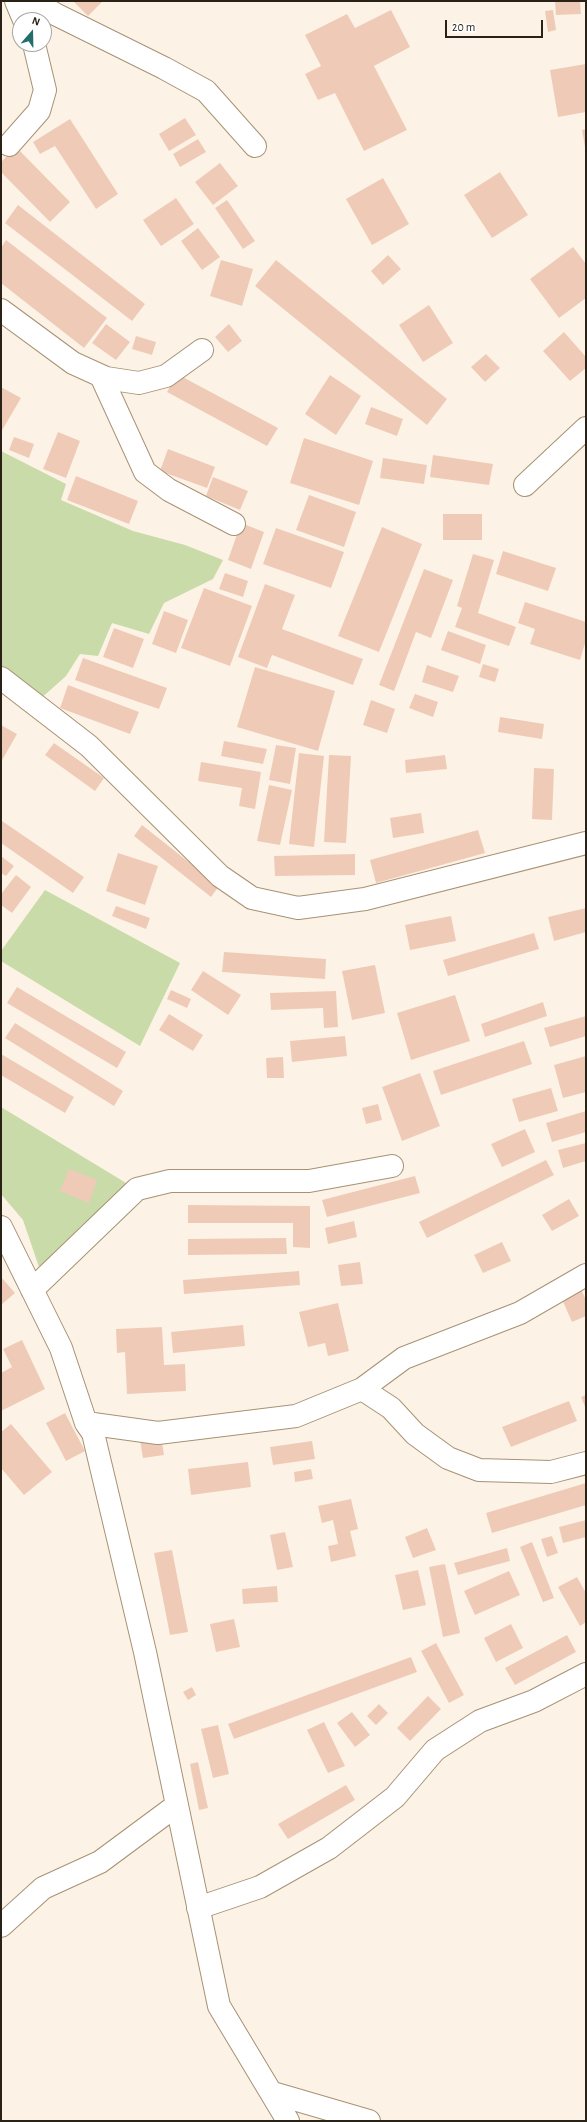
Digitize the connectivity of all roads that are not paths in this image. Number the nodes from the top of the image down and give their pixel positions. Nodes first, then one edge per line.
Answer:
1 (16, 1) edge
2 (33, 1) edge
3 (21, 12) edge
4 (36, 52) edge
5 (9, 145) dead end
6 (255, 146) dead end
7 (1, 310) edge
8 (202, 350) dead end
9 (101, 376) junction
10 (586, 428) edge
11 (525, 485) dead end
12 (234, 524) dead end
13 (1, 678) edge
14 (586, 843) edge
15 (392, 1166) dead end
16 (1, 1227) edge
17 (586, 1275) edge
18 (32, 1290) junction
19 (362, 1390) junction
20 (86, 1423) junction
21 (586, 1463) edge
22 (586, 1674) edge
23 (177, 1805) junction
24 (198, 1908) junction
25 (1, 1926) edge
26 (273, 2093) junction
27 (288, 2121) edge
28 (369, 2121) edge

1 - 3 street
2 - 6 street
4 - 5 street
7 - 9 street
8 - 9 street
9 - 12 street
10 - 11 street
13 - 14 street
15 - 18 street
16 - 18 street
17 - 19 street
18 - 20 street
19 - 20 street
19 - 21 street
20 - 23 street
22 - 24 street
23 - 24 street
23 - 25 street
24 - 26 street
26 - 27 street
26 - 28 street

